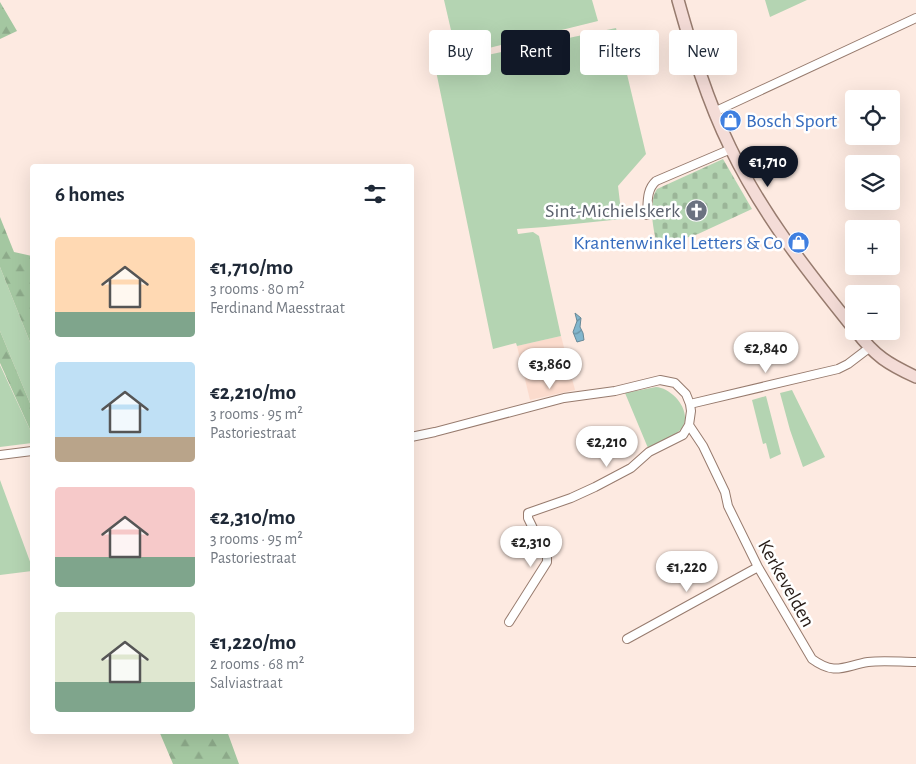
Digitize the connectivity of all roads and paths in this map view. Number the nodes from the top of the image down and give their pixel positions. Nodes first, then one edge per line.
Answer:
1 (678, 0) edge
2 (916, 18) edge
3 (714, 112) junction
4 (731, 149) junction
5 (647, 215) dead end
6 (845, 318) edge
7 (863, 340) edge
8 (869, 348) junction
9 (916, 377) edge
10 (690, 404) junction
11 (689, 425) junction
12 (414, 436) edge
13 (30, 451) edge
14 (0, 455) edge
15 (758, 567) junction
16 (509, 622) dead end
17 (627, 639) dead end
18 (916, 662) edge

1 - 3 street
2 - 3 street
3 - 4 street
4 - 5 street
4 - 6 street
7 - 8 street
8 - 9 street
8 - 10 street
10 - 11 street
10 - 12 street
11 - 15 street, Kerkevelden
11 - 16 street
13 - 14 street
15 - 17 street
15 - 18 street, Kerkevelden

